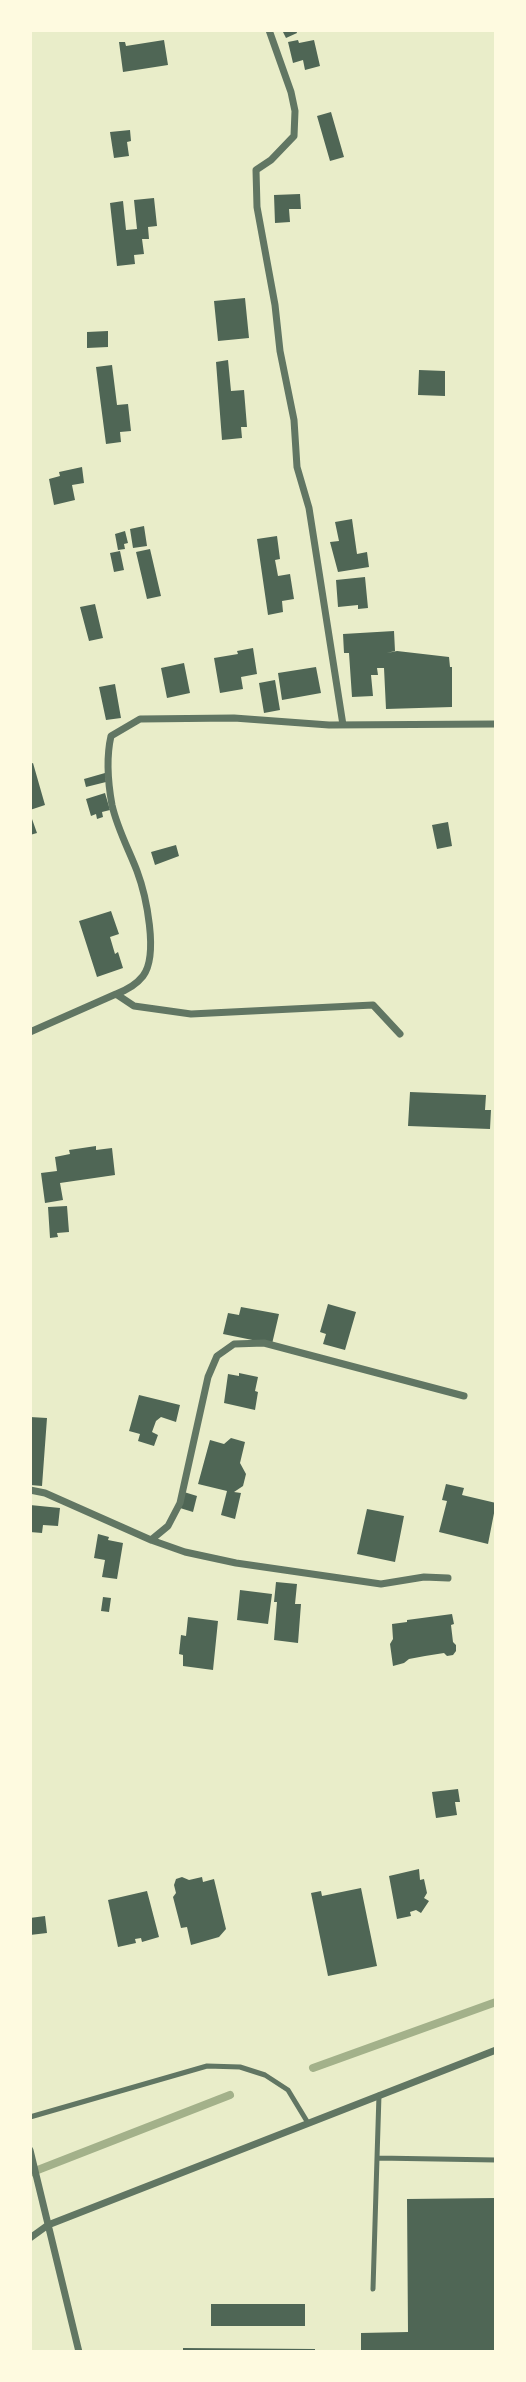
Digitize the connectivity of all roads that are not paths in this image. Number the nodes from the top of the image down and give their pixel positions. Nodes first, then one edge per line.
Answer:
1 (269, 30) edge
2 (496, 724) edge
3 (343, 725) junction
4 (116, 994) junction
5 (30, 1032) edge
6 (400, 1034) dead end
7 (464, 1396) dead end
8 (30, 1490) edge
9 (150, 1540) junction
10 (448, 1578) dead end
11 (496, 2050) edge
12 (379, 2095) junction
13 (30, 2117) edge
14 (308, 2123) junction
15 (30, 2150) edge
16 (377, 2158) junction
17 (496, 2160) edge
18 (48, 2225) junction
19 (30, 2238) edge
20 (373, 2289) dead end
21 (79, 2352) edge

1 - 3 street
2 - 3 street
3 - 4 street
4 - 5 street
4 - 6 street
7 - 9 street
8 - 9 street
9 - 10 street
11 - 12 street
12 - 14 street
12 - 16 lane
13 - 14 lane
14 - 18 street
15 - 18 street
16 - 17 lane
16 - 20 lane
18 - 19 street
18 - 21 street

